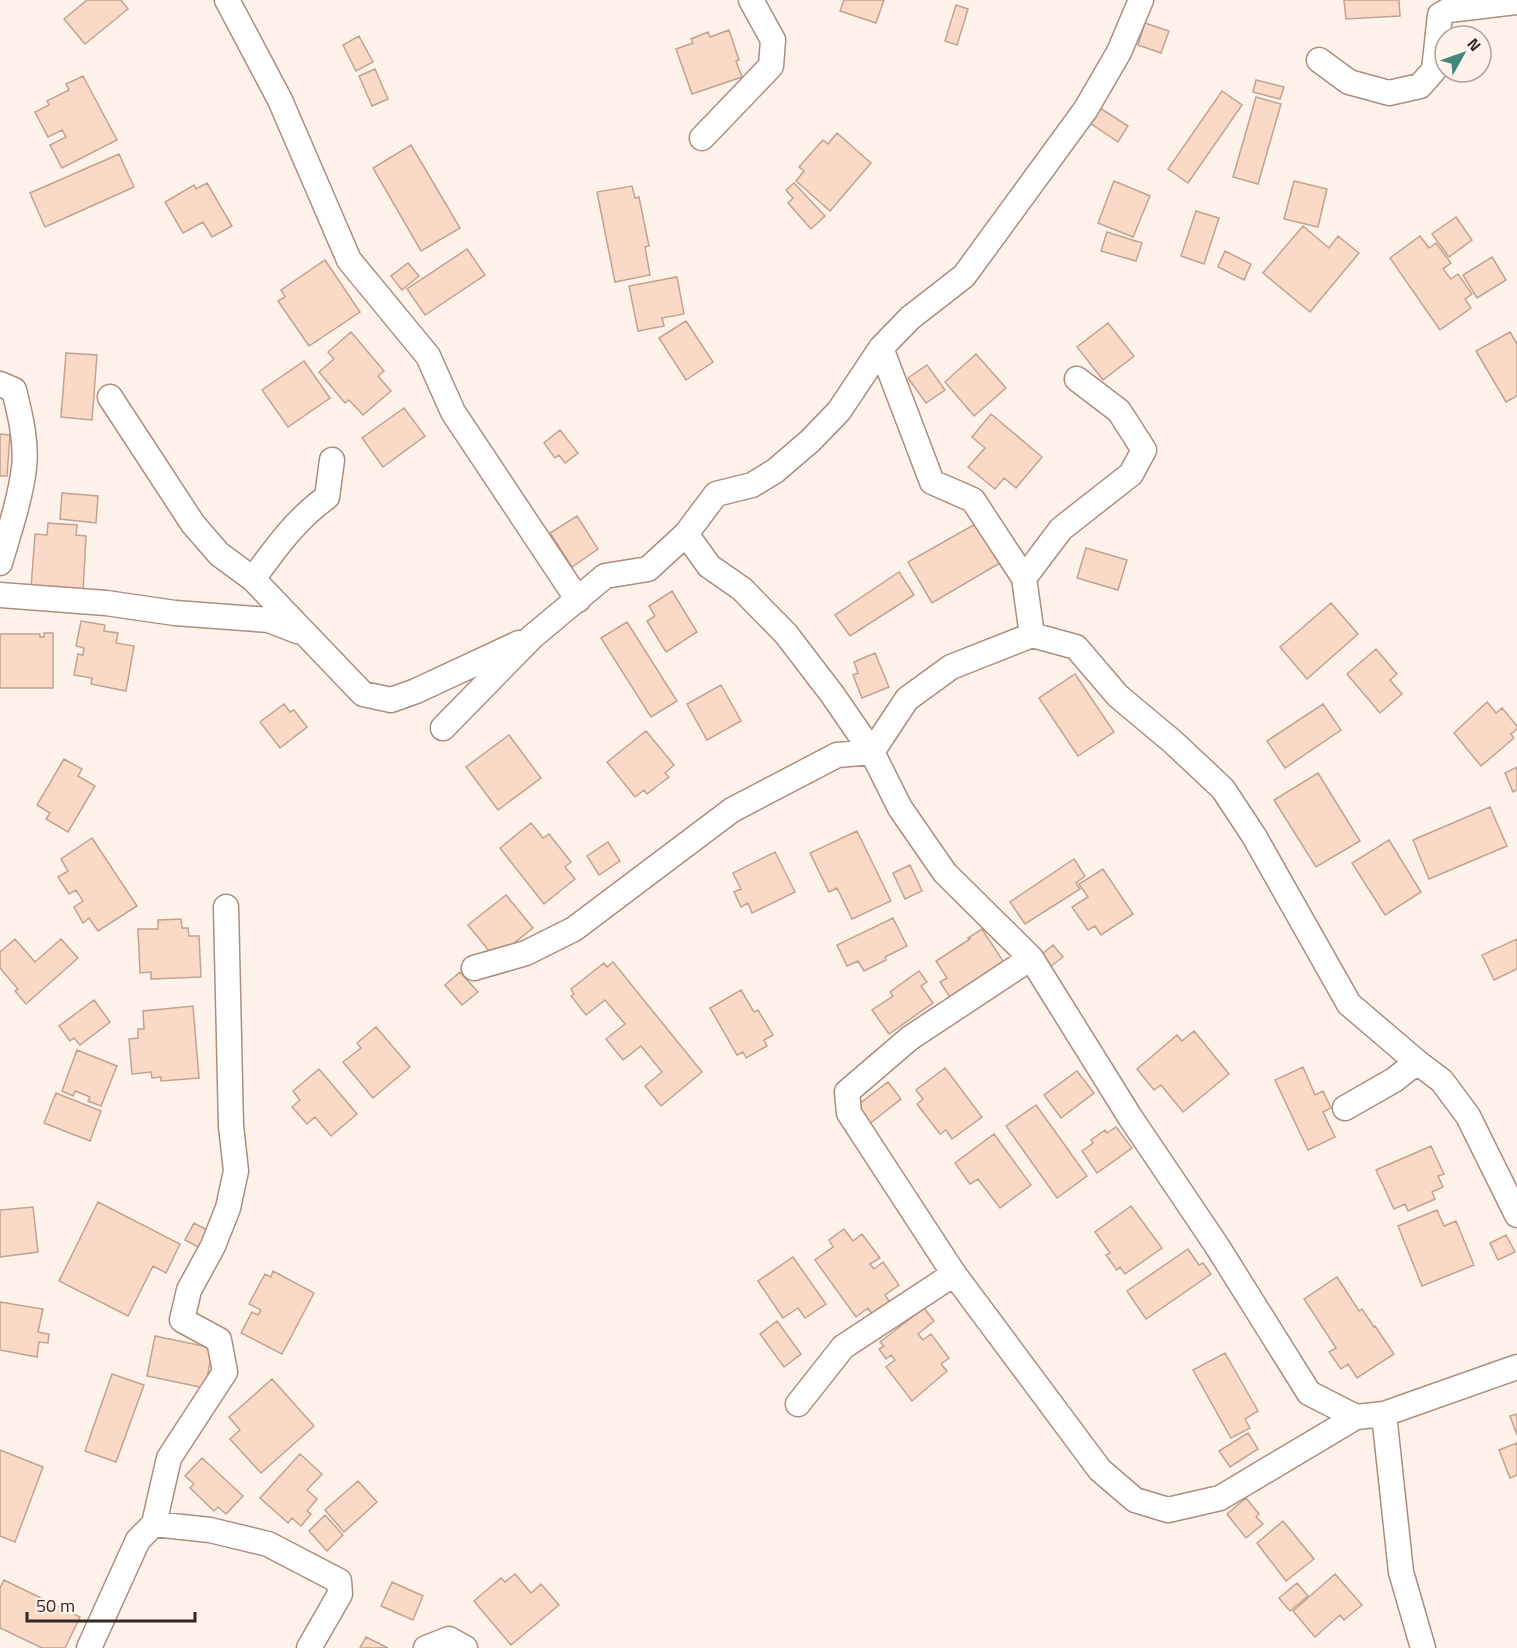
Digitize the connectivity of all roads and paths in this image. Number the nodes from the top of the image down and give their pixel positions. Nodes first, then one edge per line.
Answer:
1 (227, 0) edge
2 (751, 0) edge
3 (1141, 0) edge
4 (1517, 2) edge
5 (1319, 60) dead end
6 (702, 138) dead end
7 (881, 348) junction
8 (1077, 379) dead end
9 (0, 384) edge
10 (110, 397) dead end
11 (332, 460) dead end
12 (686, 534) junction
13 (0, 563) edge
14 (1024, 578) junction
15 (253, 579) junction
16 (0, 595) edge
17 (578, 600) junction
18 (305, 634) junction
19 (1032, 634) junction
20 (532, 637) junction
21 (444, 728) dead end
22 (872, 752) junction
23 (226, 907) dead end
24 (1031, 958) junction
25 (474, 968) dead end
26 (1418, 1062) junction
27 (1345, 1108) dead end
28 (1517, 1215) edge
29 (954, 1274) junction
30 (1517, 1367) edge
31 (798, 1404) dead end
32 (1384, 1414) junction
33 (1356, 1417) junction
34 (154, 1524) junction
35 (89, 1648) edge
36 (309, 1648) edge
37 (426, 1648) edge
38 (465, 1648) edge
39 (1423, 1648) edge

1 - 17 street
2 - 6 street
3 - 7 street
4 - 5 street
7 - 12 street
7 - 14 street
8 - 14 street
9 - 13 street
10 - 15 street
11 - 15 street
12 - 17 street
12 - 22 street
14 - 19 street
15 - 18 street
16 - 18 street
17 - 20 street
18 - 20 street
19 - 22 street
19 - 26 street
20 - 21 street
22 - 24 street
22 - 25 street
23 - 34 street
24 - 29 street
24 - 33 street
26 - 27 street
26 - 28 street
29 - 31 street
29 - 33 street
30 - 32 street
32 - 33 street
32 - 39 street
34 - 35 street
34 - 36 street
37 - 38 street

